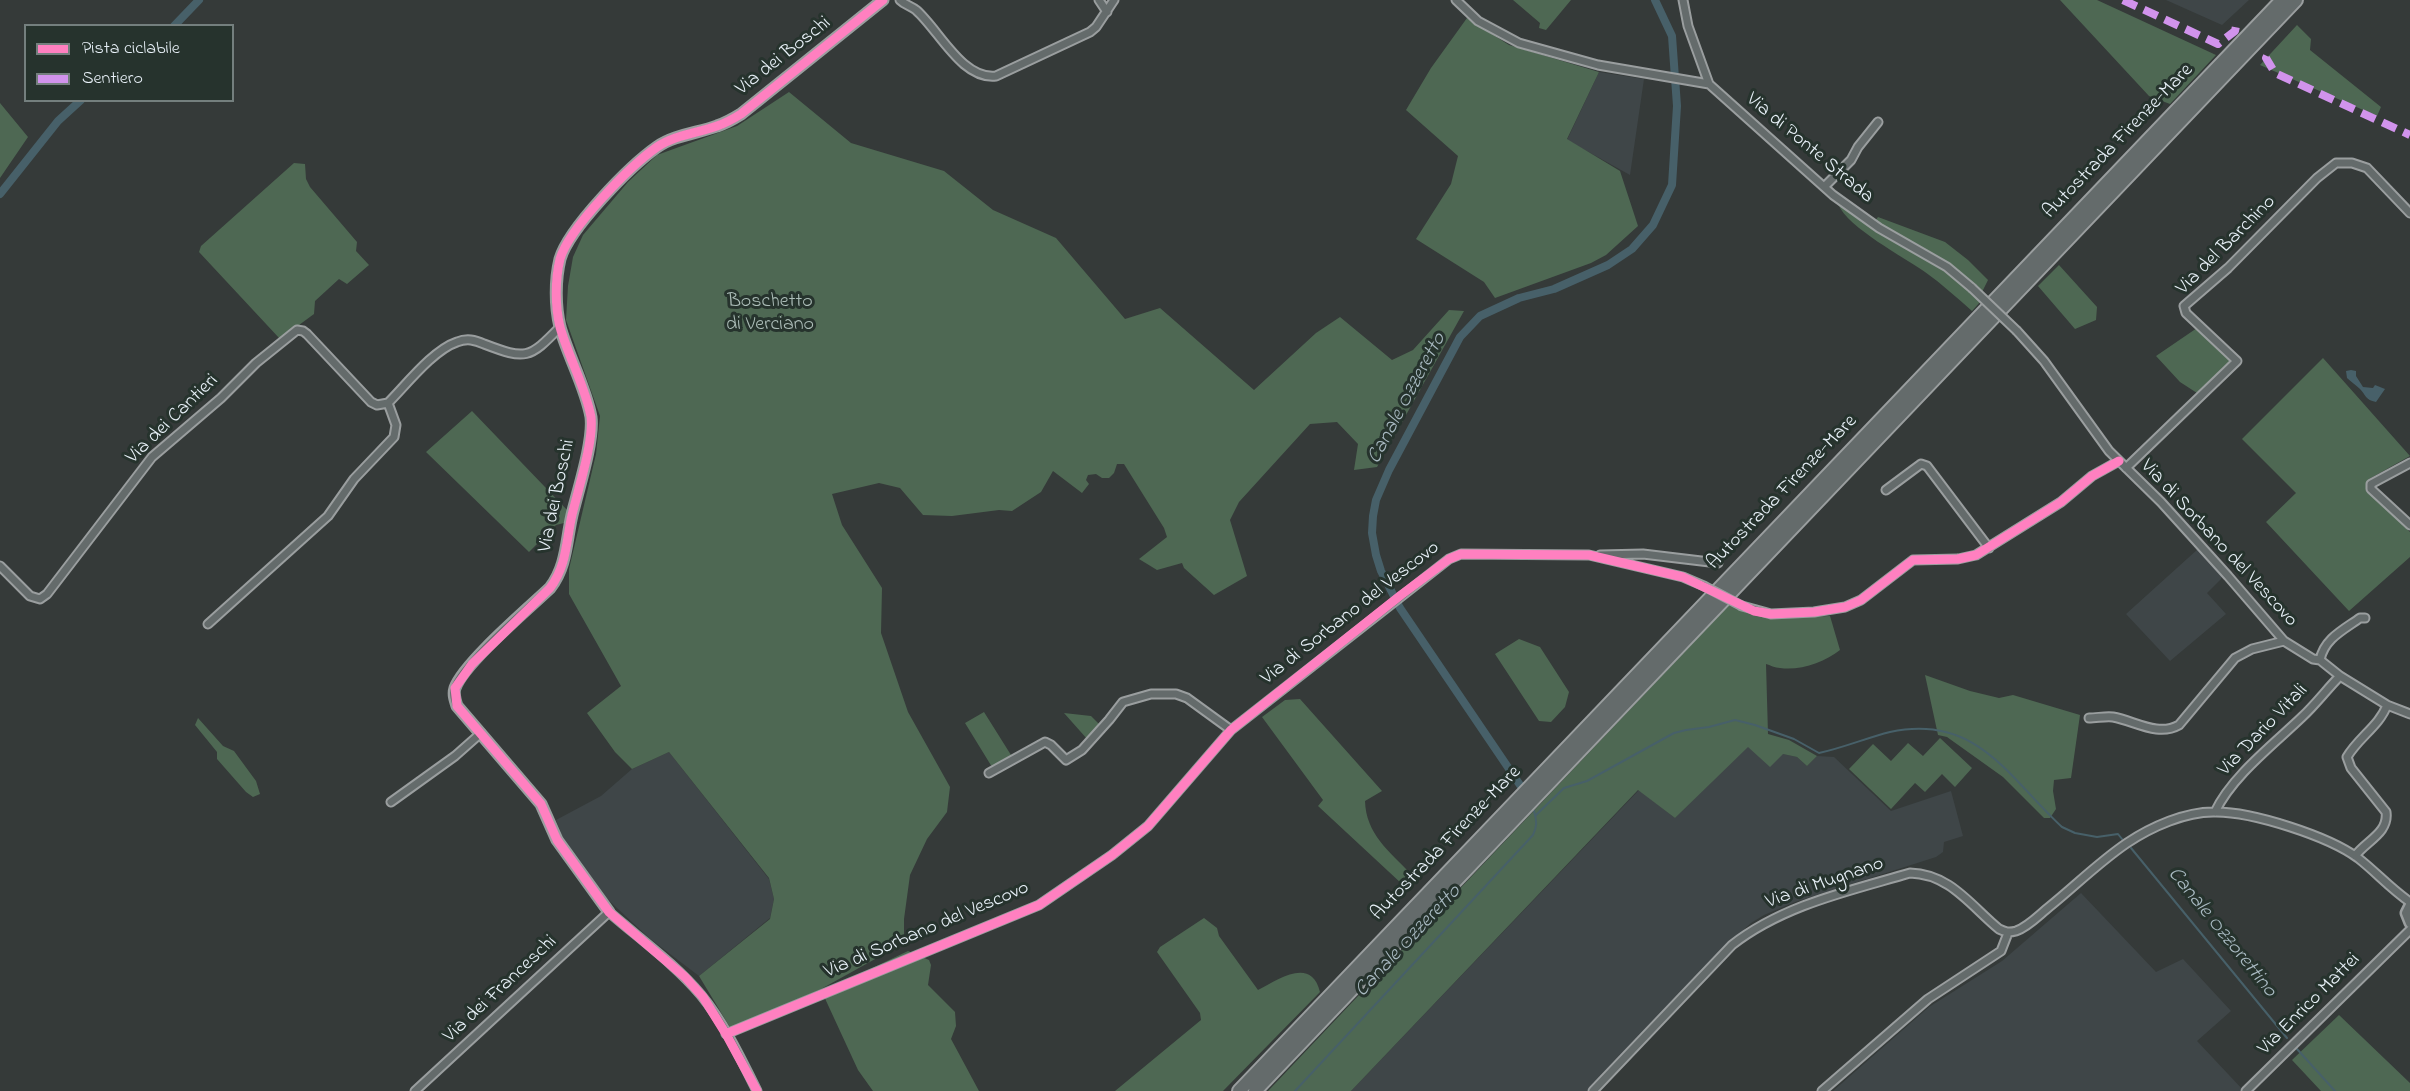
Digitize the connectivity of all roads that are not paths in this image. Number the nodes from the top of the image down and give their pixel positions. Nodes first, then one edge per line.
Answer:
1 (883, 0) edge
2 (900, 0) edge
3 (1099, 0) edge
4 (1114, 0) edge
5 (1456, 0) edge
6 (1683, 0) edge
7 (2282, 0) edge
8 (2296, 0) edge
9 (1107, 12) junction
10 (1709, 84) junction
11 (1878, 122) dead end
12 (1825, 186) junction
13 (2410, 213) edge
14 (560, 327) junction
15 (388, 403) junction
16 (2119, 461) junction
17 (2410, 463) edge
18 (2126, 468) junction
19 (1886, 490) dead end
20 (2410, 525) edge
21 (1989, 548) junction
22 (1589, 555) junction
23 (1718, 563) dead end
24 (0, 566) edge
25 (2365, 618) dead end
26 (208, 624) dead end
27 (2284, 641) junction
28 (2320, 660) junction
29 (2340, 676) junction
30 (2386, 705) junction
31 (2410, 714) edge
32 (2089, 718) dead end
33 (1231, 730) junction
34 (481, 733) junction
35 (989, 773) dead end
36 (391, 802) dead end
37 (2216, 812) junction
38 (2355, 856) junction
39 (609, 912) junction
40 (2409, 912) edge
41 (2410, 930) edge
42 (2008, 933) junction
43 (2397, 942) junction
44 (726, 1034) junction
45 (415, 1091) edge
46 (757, 1091) edge
47 (1239, 1091) edge
48 (1255, 1091) edge
49 (1593, 1091) edge
50 (1822, 1091) edge
51 (2246, 1091) edge

1 - 14 street, Via dei Boschi
2 - 9 street
3 - 9 street
4 - 9 street
5 - 10 street
6 - 10 street
7 - 47 highway, Autostrada Firenze-Mare
8 - 48 highway, Autostrada Firenze-Mare
10 - 12 street, Via di Ponte Strada
11 - 12 street
12 - 16 street, Via di Ponte Strada, bridge
13 - 18 street, Via del Barchino
14 - 15 street
14 - 34 street, Via dei Boschi
15 - 24 street, Via dei Cantieri
15 - 26 street
16 - 18 street, Via di Sorbano del Vescovo
16 - 21 street, Via di Sorbano del Vescovo
17 - 20 street
18 - 27 street, Via di Sorbano del Vescovo
19 - 21 street
21 - 22 street, Via di Sorbano del Vescovo, bridge
22 - 23 street
22 - 33 street, Via di Sorbano del Vescovo
25 - 28 street
27 - 28 street, Via di Sorbano del Vescovo
27 - 32 street
28 - 29 street, Via di Sorbano del Vescovo
29 - 30 street, Via di Sorbano del Vescovo
29 - 37 street, Via Dario Vitali
30 - 31 street, Via di Sorbano del Vescovo
30 - 38 street
33 - 35 street
33 - 44 street, Via di Sorbano del Vescovo
34 - 36 street
34 - 39 street, Via dei Boschi
37 - 38 street
37 - 42 street
38 - 40 street
39 - 44 street, Via dei Boschi
39 - 45 street, Via dei Franceschi
40 - 43 street, Via Enrico Mattei
41 - 43 street, Via Enrico Mattei
42 - 49 street, Via di Mugnano
42 - 50 street
43 - 51 street, Via Enrico Mattei
44 - 46 street, Via dei Boschi

